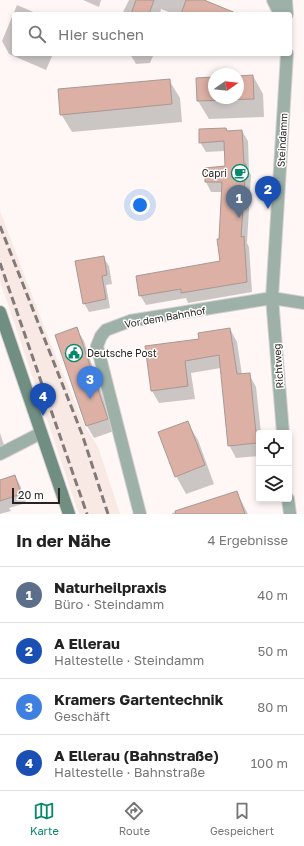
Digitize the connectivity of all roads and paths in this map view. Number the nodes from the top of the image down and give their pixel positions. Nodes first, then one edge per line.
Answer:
1 (273, 0) edge
2 (286, 0) edge
3 (279, 12) edge
4 (287, 12) edge
5 (287, 56) edge
6 (272, 298) junction
7 (304, 303) edge
8 (0, 312) edge
9 (283, 430) edge
10 (41, 433) junction
11 (0, 454) edge
12 (288, 502) edge
13 (69, 514) edge
14 (140, 514) edge
15 (290, 514) edge

1 - 3 street
2 - 4 street
5 - 6 street, Steindamm
6 - 7 street, Vor dem Bahnhof
6 - 9 street, Richtweg
6 - 14 street, Vor dem Bahnhof
8 - 10 main road
10 - 11 street
10 - 13 main road
12 - 15 street

